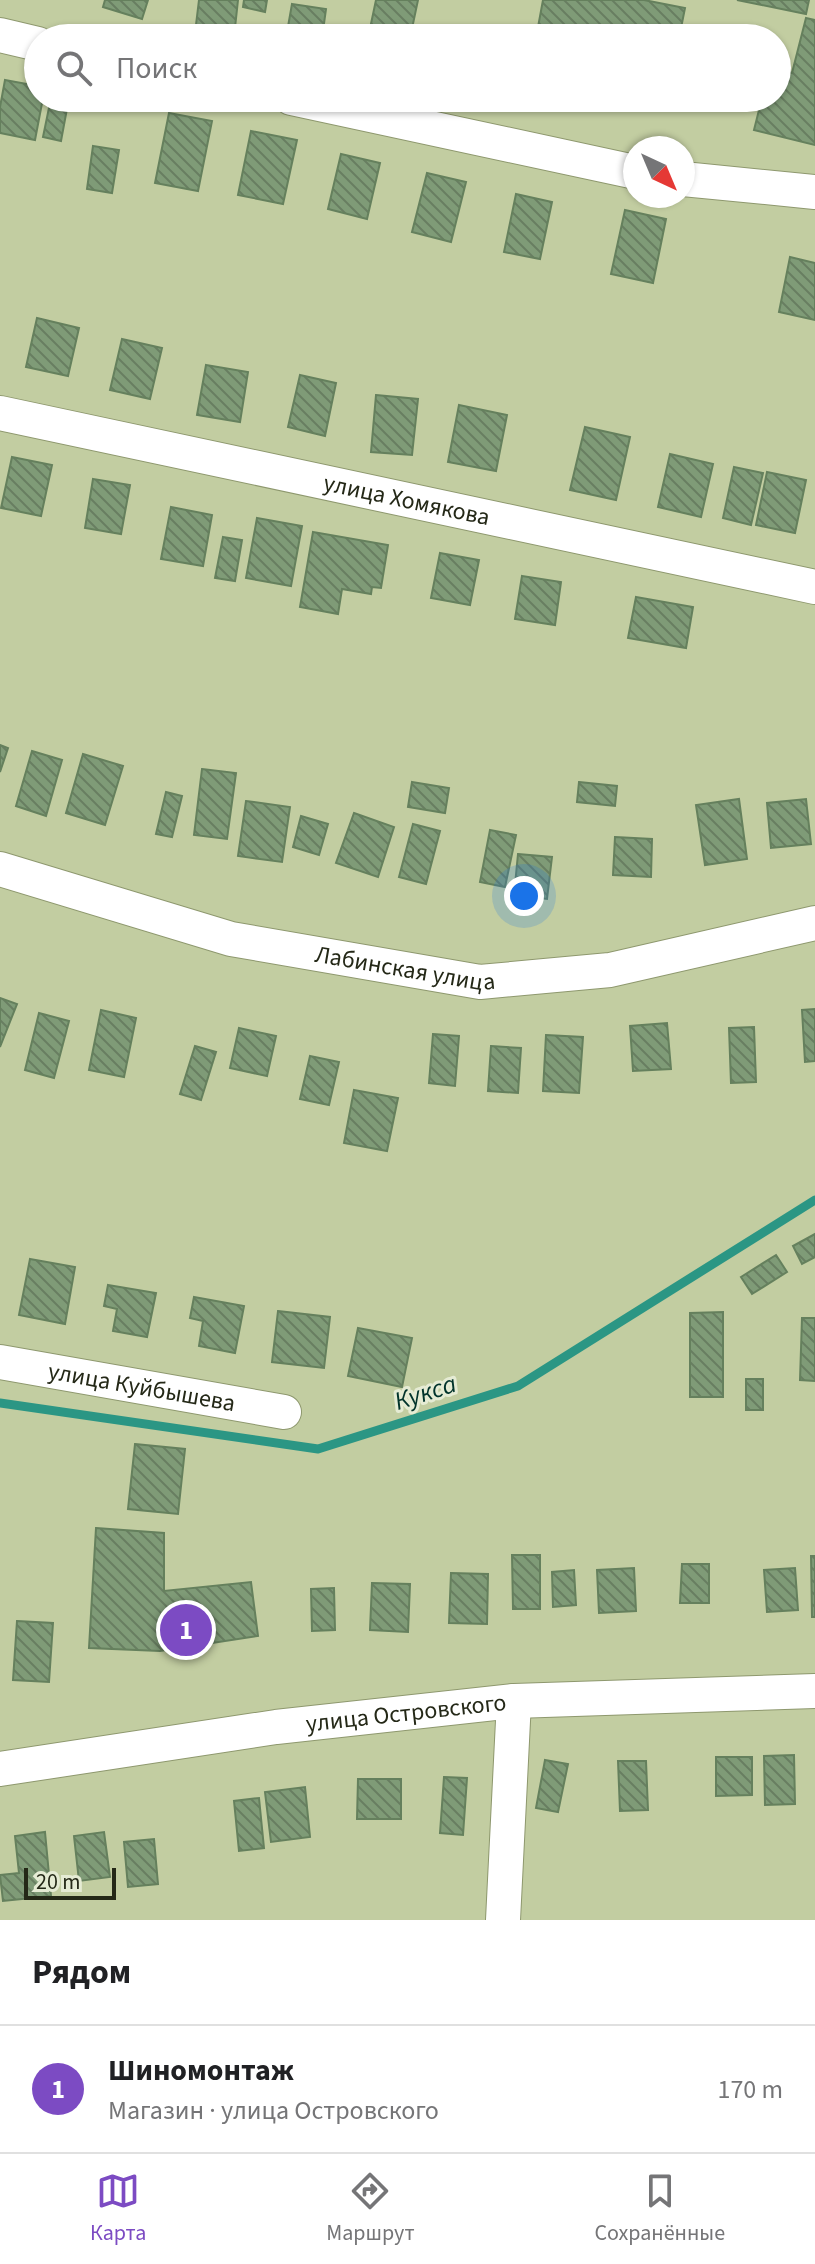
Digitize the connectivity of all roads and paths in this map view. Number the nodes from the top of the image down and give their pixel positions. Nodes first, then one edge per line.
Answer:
1 (0, 35) edge
2 (24, 41) edge
3 (356, 112) edge
4 (623, 169) edge
5 (695, 180) edge
6 (815, 192) edge
7 (0, 413) edge
8 (815, 587) edge
9 (0, 869) edge
10 (815, 923) edge
11 (0, 1362) edge
12 (284, 1412) dead end
13 (815, 1691) edge
14 (514, 1701) junction
15 (0, 1769) edge
16 (503, 1920) edge

1 - 2 street
3 - 4 street
5 - 6 street
7 - 8 street, улица Хомякова
9 - 10 street, Лабинская улица
11 - 12 street, улица Куйбышева
13 - 14 street, улица Островского
14 - 15 street, улица Островского
14 - 16 street

